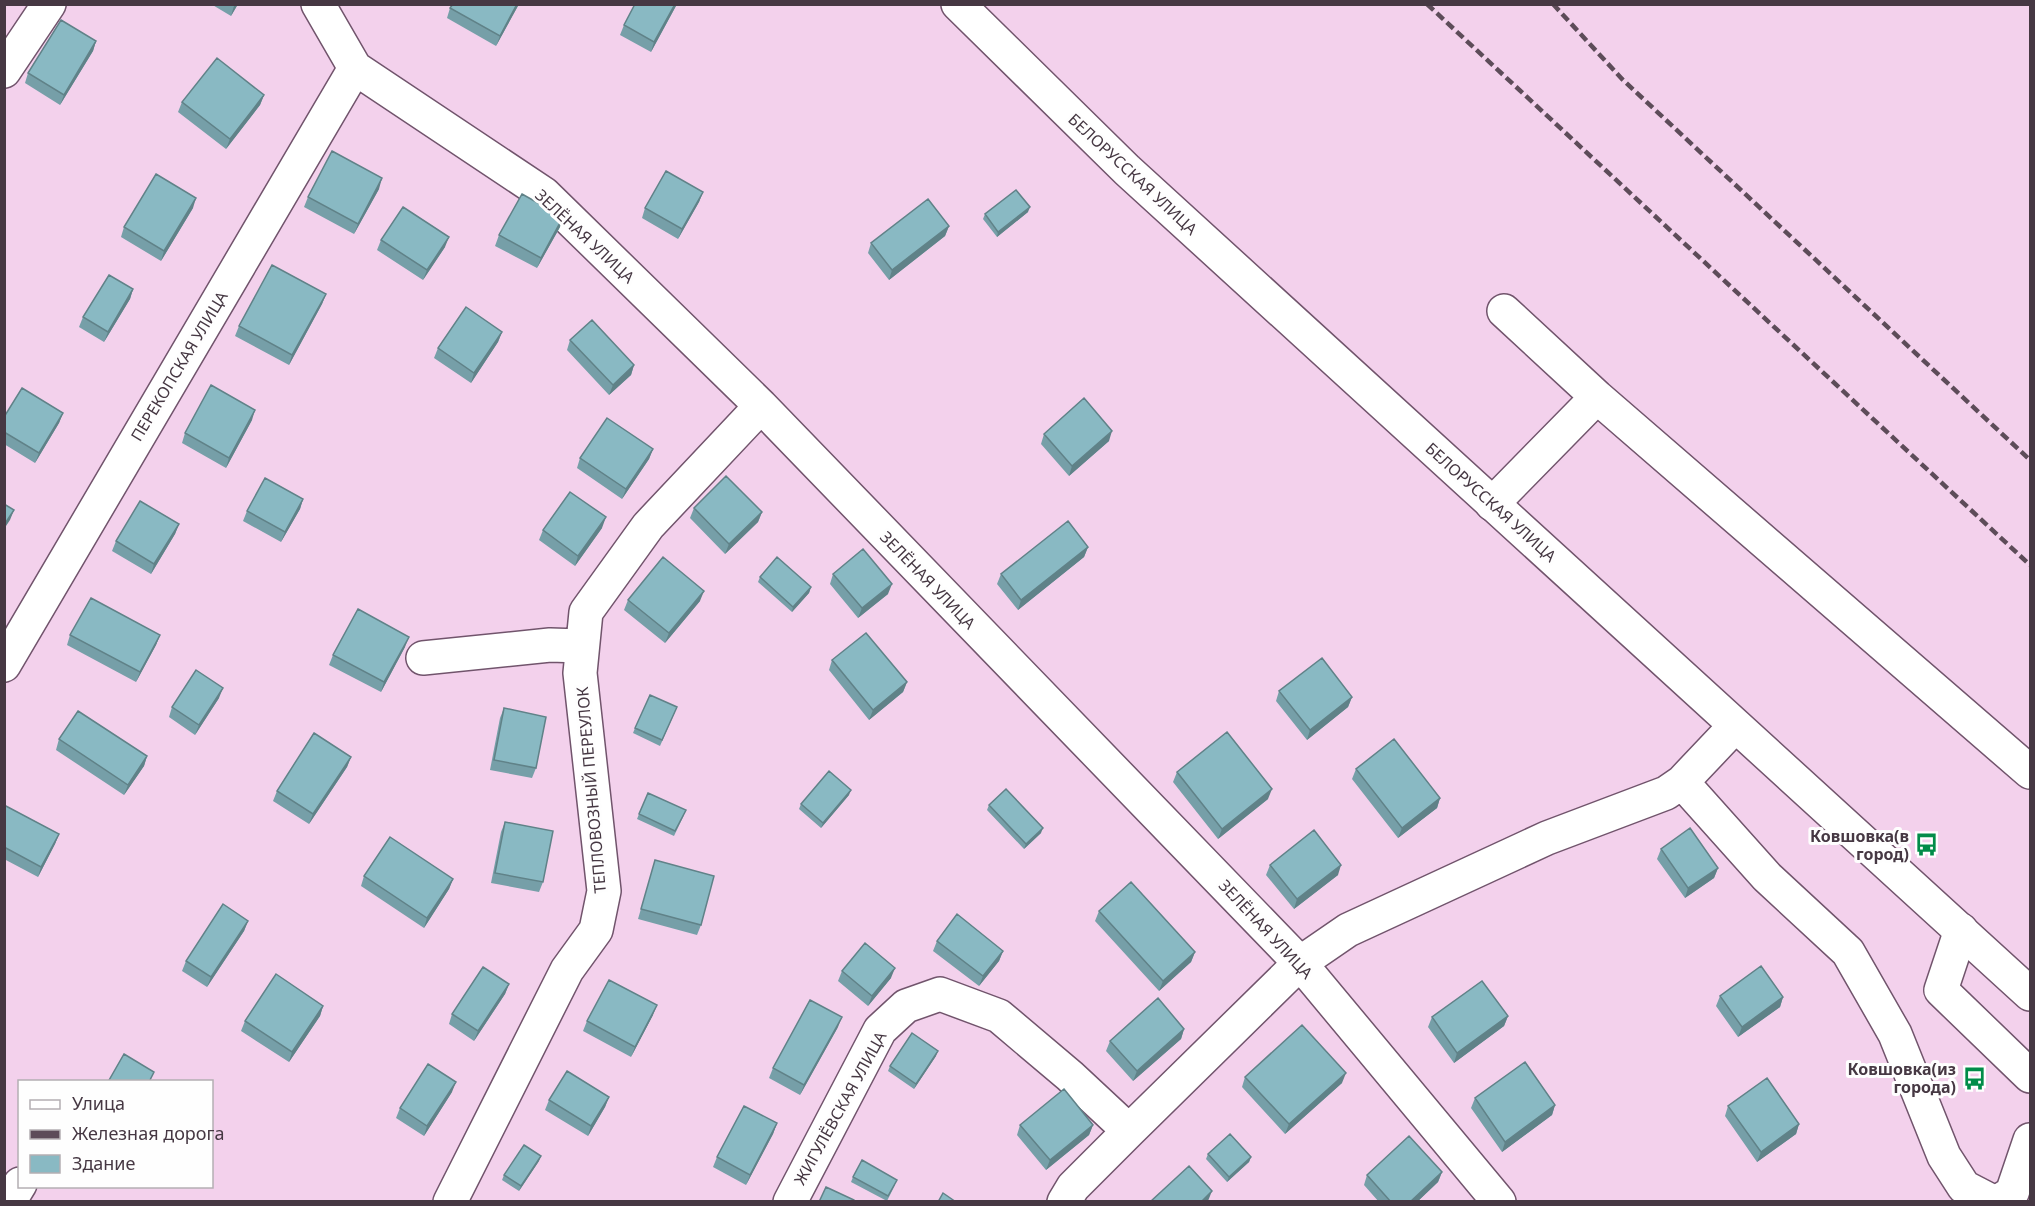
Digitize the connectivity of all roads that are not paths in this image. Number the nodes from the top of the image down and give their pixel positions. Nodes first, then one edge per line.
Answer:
1 (49, 4) edge
2 (318, 4) edge
3 (958, 4) edge
4 (355, 68) junction
5 (4, 70) edge
6 (1504, 311) dead end
7 (1597, 397) junction
8 (761, 406) junction
9 (1492, 504) junction
10 (581, 646) junction
11 (423, 658) dead end
12 (4, 665) edge
13 (1735, 726) junction
14 (2031, 772) edge
15 (1682, 782) junction
16 (1960, 930) junction
17 (1300, 963) junction
18 (2031, 994) edge
19 (2031, 1076) edge
20 (1129, 1131) junction
21 (2031, 1140) edge
22 (450, 1202) edge
23 (790, 1202) edge
24 (1064, 1202) edge
25 (1499, 1202) edge
26 (1993, 1202) edge
27 (1998, 1202) edge

1 - 5 street
2 - 4 street, ЗЕЛЁНАЯ УЛИЦА
3 - 9 street, БЕЛОРУССКАЯ УЛИЦА
4 - 8 street, ЗЕЛЁНАЯ УЛИЦА
4 - 12 street, ПЕРЕКОПСКАЯ УЛИЦА
6 - 7 street
7 - 9 street
7 - 14 street
8 - 10 street, ТЕПЛОВОЗНЫЙ ПЕРЕУЛОК
8 - 17 street, ЗЕЛЁНАЯ УЛИЦА
9 - 13 street, БЕЛОРУССКАЯ УЛИЦА
10 - 11 street
10 - 22 street, ТЕПЛОВОЗНЫЙ ПЕРЕУЛОК
13 - 15 street
13 - 16 street, БЕЛОРУССКАЯ УЛИЦА
15 - 17 street
15 - 26 street
16 - 18 street, БЕЛОРУССКАЯ УЛИЦА
16 - 19 street
17 - 20 street
17 - 25 street, ЗЕЛЁНАЯ УЛИЦА
20 - 23 street, ЖИГУЛЁВСКАЯ УЛИЦА
20 - 24 street
21 - 27 street

